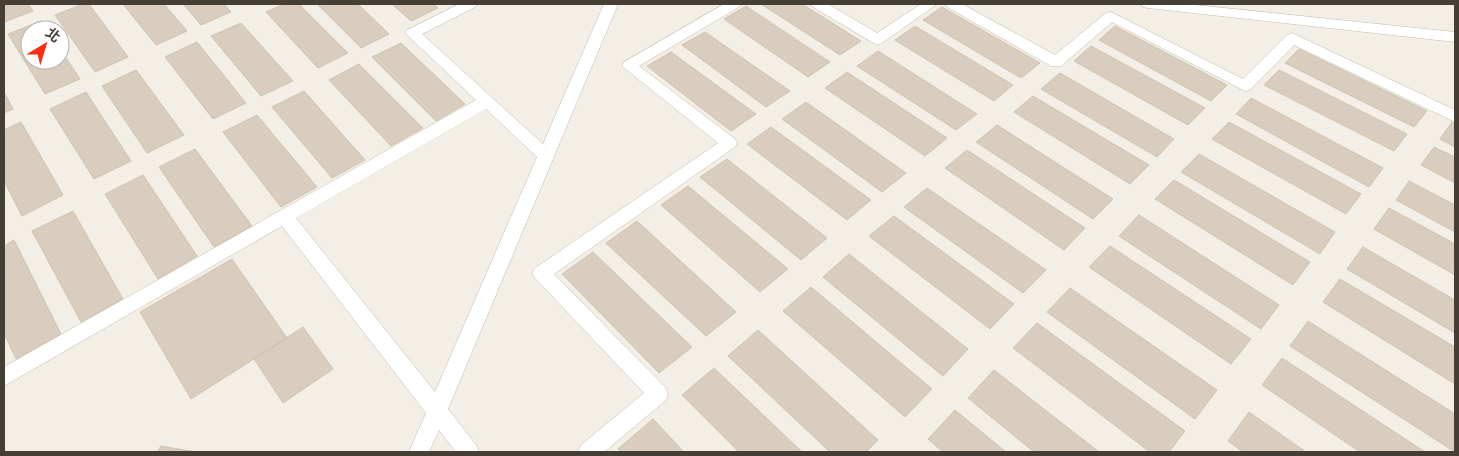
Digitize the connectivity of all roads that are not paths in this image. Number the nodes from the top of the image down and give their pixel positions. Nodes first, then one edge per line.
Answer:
1 (470, 4) edge
2 (611, 4) edge
3 (734, 4) edge
4 (818, 4) edge
5 (930, 4) edge
6 (952, 4) edge
7 (1148, 4) edge
8 (1285, 18) junction
9 (1455, 37) edge
10 (1292, 38) junction
11 (487, 101) junction
12 (1455, 116) edge
13 (546, 156) junction
14 (284, 217) junction
15 (4, 377) edge
16 (437, 411) junction
17 (419, 452) edge
18 (470, 452) edge
19 (588, 452) edge

1 - 11 lane
2 - 13 lane
3 - 19 lane
4 - 5 lane
6 - 10 lane
7 - 8 lane
8 - 9 lane
8 - 10 lane
10 - 12 lane
11 - 13 lane
11 - 14 lane
13 - 16 lane
14 - 15 lane
14 - 16 lane
16 - 17 lane
16 - 18 lane

